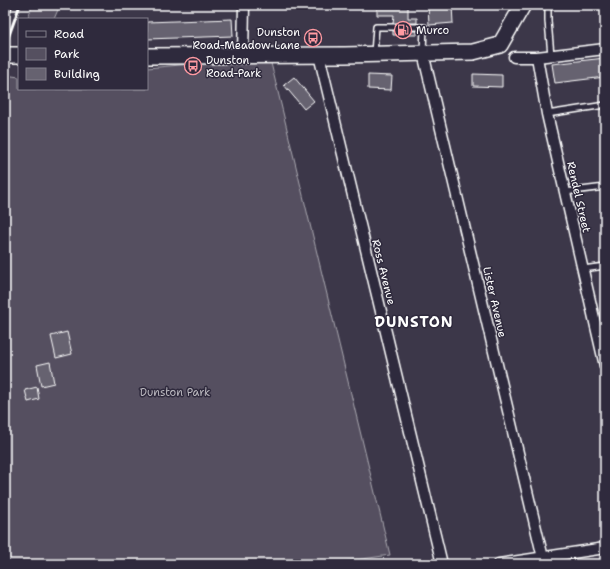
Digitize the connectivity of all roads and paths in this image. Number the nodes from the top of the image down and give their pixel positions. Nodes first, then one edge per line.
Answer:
1 (244, 5) edge
2 (523, 5) edge
3 (548, 5) edge
4 (605, 49) edge
5 (423, 53) junction
6 (374, 54) junction
7 (243, 55) junction
8 (319, 55) junction
9 (551, 55) junction
10 (148, 56) edge
11 (514, 57) dead end
12 (537, 57) junction
13 (605, 106) edge
14 (547, 114) junction
15 (605, 187) edge
16 (565, 192) junction
17 (605, 266) edge
18 (583, 269) junction
19 (603, 344) edge
20 (605, 366) edge
21 (605, 548) edge
22 (543, 558) junction
23 (516, 563) edge
24 (442, 564) edge
25 (499, 564) edge

1 - 7 street
2 - 5 street
3 - 9 lane
4 - 9 street
5 - 6 street
5 - 6 lane
5 - 22 street, Lister Avenue
6 - 8 street
7 - 8 street
7 - 10 street
8 - 24 street, Ross Avenue
9 - 12 street
11 - 12 street
12 - 14 street, Rendel Street
13 - 14 lane
14 - 16 street, Rendel Street
15 - 16 lane
16 - 18 street, Rendel Street
17 - 18 lane
18 - 19 street, Rendel Street
19 - 20 street, Rendel Street
21 - 22 street
22 - 23 street
23 - 25 street

